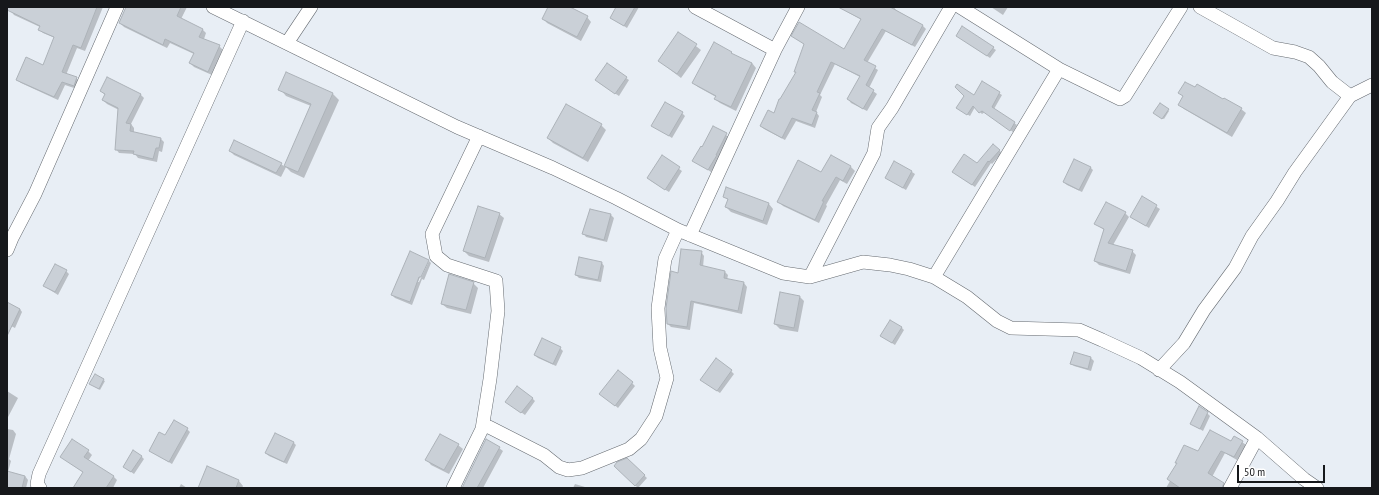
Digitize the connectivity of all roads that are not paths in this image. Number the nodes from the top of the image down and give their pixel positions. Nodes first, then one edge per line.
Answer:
1 (117, 7) edge
2 (213, 7) edge
3 (311, 7) edge
4 (695, 7) edge
5 (798, 7) edge
6 (951, 7) edge
7 (960, 7) edge
8 (1181, 7) edge
9 (1200, 7) edge
10 (242, 21) junction
11 (287, 43) junction
12 (775, 50) junction
13 (1059, 69) junction
14 (1372, 84) edge
15 (1350, 96) junction
16 (479, 136) junction
17 (678, 230) junction
18 (690, 235) junction
19 (7, 250) edge
20 (810, 277) junction
21 (934, 277) junction
22 (1159, 370) junction
23 (482, 429) junction
24 (1257, 438) junction
25 (40, 488) edge
26 (453, 488) edge
27 (1230, 488) edge
28 (1317, 488) edge

1 - 19 street
2 - 10 street
3 - 11 street
4 - 12 street
5 - 12 street
6 - 20 street
7 - 13 street
8 - 13 street
9 - 15 street
10 - 11 street
10 - 25 street
11 - 16 street
12 - 18 street
13 - 21 street
14 - 15 street
15 - 22 street
16 - 17 street
16 - 23 street
17 - 18 street
17 - 23 street
18 - 20 street
20 - 21 street
21 - 22 street
22 - 24 street
23 - 26 street
24 - 27 street
24 - 28 street

